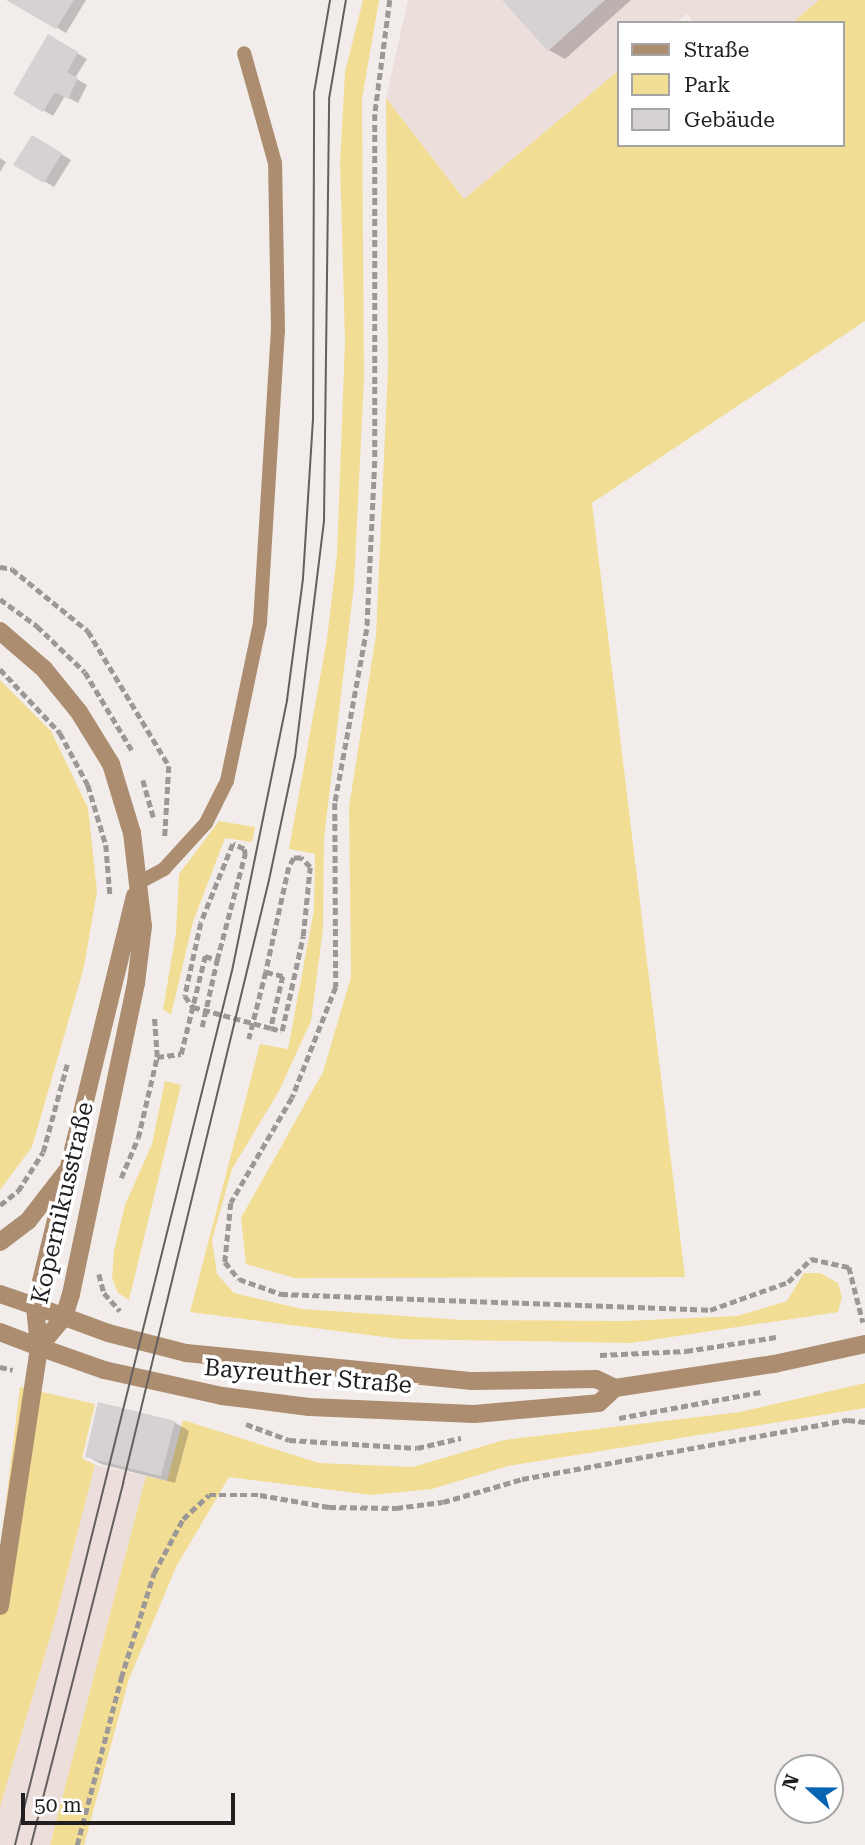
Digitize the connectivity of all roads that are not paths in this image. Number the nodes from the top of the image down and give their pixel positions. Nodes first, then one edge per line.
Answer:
1 (244, 53) dead end
2 (0, 631) edge
3 (138, 883) junction
4 (71, 1166) junction
5 (0, 1242) edge
6 (0, 1293) edge
7 (35, 1306) junction
8 (64, 1318) junction
9 (0, 1332) edge
10 (865, 1344) edge
11 (39, 1347) junction
12 (615, 1388) junction
13 (0, 1606) edge

1 - 3 lane
2 - 3 street, Kopernikusstraße
3 - 4 street, Kopernikusstraße
3 - 8 street, Kopernikusstraße
4 - 5 street
4 - 7 street, Kopernikusstraße
6 - 7 street, Bayreuther Straße
7 - 8 street, Bayreuther Straße
7 - 11 street, Kopernikusstraße
8 - 11 street, Kopernikusstraße
8 - 12 street, Bayreuther Straße
9 - 11 street, Bayreuther Straße
10 - 12 street, Bayreuther Straße
11 - 12 street, Bayreuther Straße
11 - 13 street

